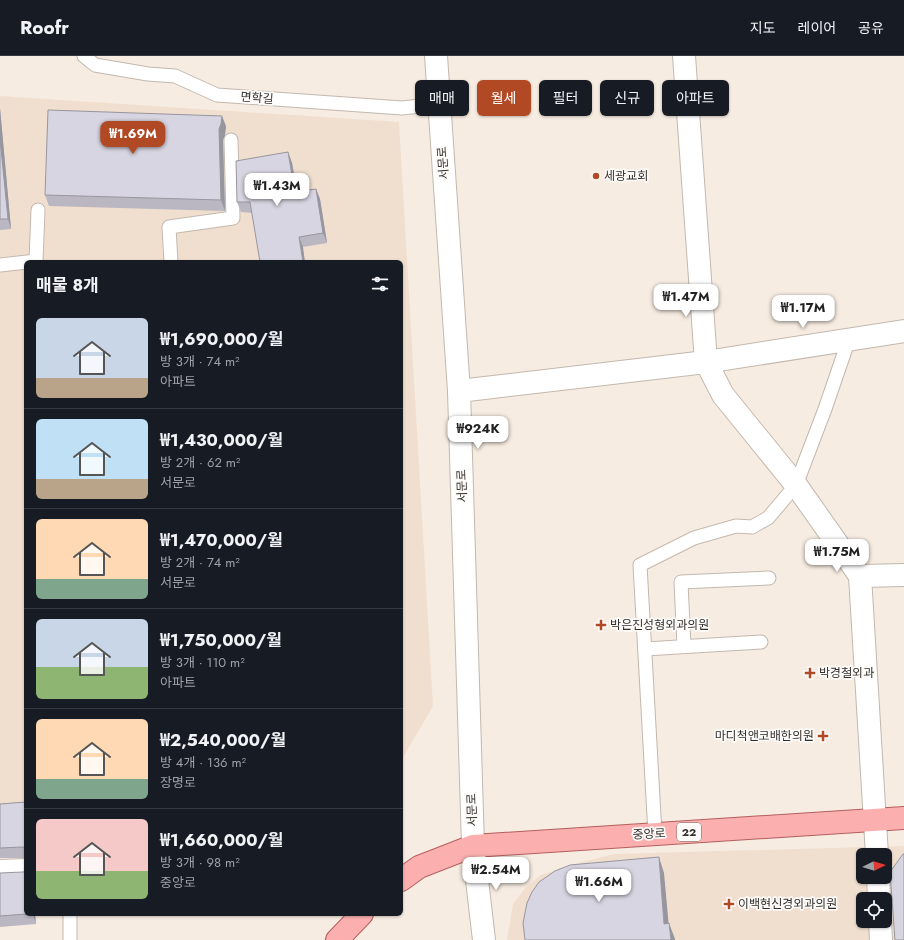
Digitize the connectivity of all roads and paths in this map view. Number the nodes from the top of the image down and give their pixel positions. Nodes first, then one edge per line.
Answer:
1 (84, 56) edge
2 (436, 56) edge
3 (684, 56) edge
4 (438, 80) edge
5 (415, 107) edge
6 (440, 116) edge
7 (231, 140) dead end
8 (38, 210) dead end
9 (36, 260) edge
10 (171, 260) edge
11 (24, 263) edge
12 (0, 265) edge
13 (904, 331) edge
14 (849, 339) junction
15 (706, 362) junction
16 (459, 391) junction
17 (796, 485) junction
18 (904, 575) edge
19 (860, 576) junction
20 (769, 578) dead end
21 (761, 642) dead end
22 (684, 646) junction
23 (645, 649) junction
24 (904, 818) edge
25 (875, 820) junction
26 (655, 834) junction
27 (473, 846) junction
28 (876, 848) edge
29 (24, 870) edge
30 (0, 871) edge
31 (403, 878) edge
32 (70, 916) edge
33 (360, 916) edge
34 (880, 928) edge
35 (70, 940) edge
36 (337, 940) edge
37 (484, 940) edge
38 (881, 940) edge

1 - 5 lane, 면학길
2 - 4 street, 서문로
3 - 15 street
6 - 16 street, 서문로
7 - 10 lane
8 - 9 lane
11 - 12 lane
13 - 14 street
14 - 15 street
14 - 17 lane
15 - 16 street
15 - 17 street
16 - 27 street, 서문로
17 - 19 street
17 - 23 lane
18 - 19 street
19 - 25 street
20 - 22 lane
21 - 22 lane
22 - 23 lane
23 - 26 lane
24 - 25 main road, 중앙로 / 22
25 - 26 main road, 중앙로 / 22
25 - 28 street
26 - 27 main road, 중앙로 / 22
27 - 31 main road, 중앙로 / 22
27 - 37 street, 서문로
29 - 30 street
32 - 35 lane
33 - 36 main road
34 - 38 street

